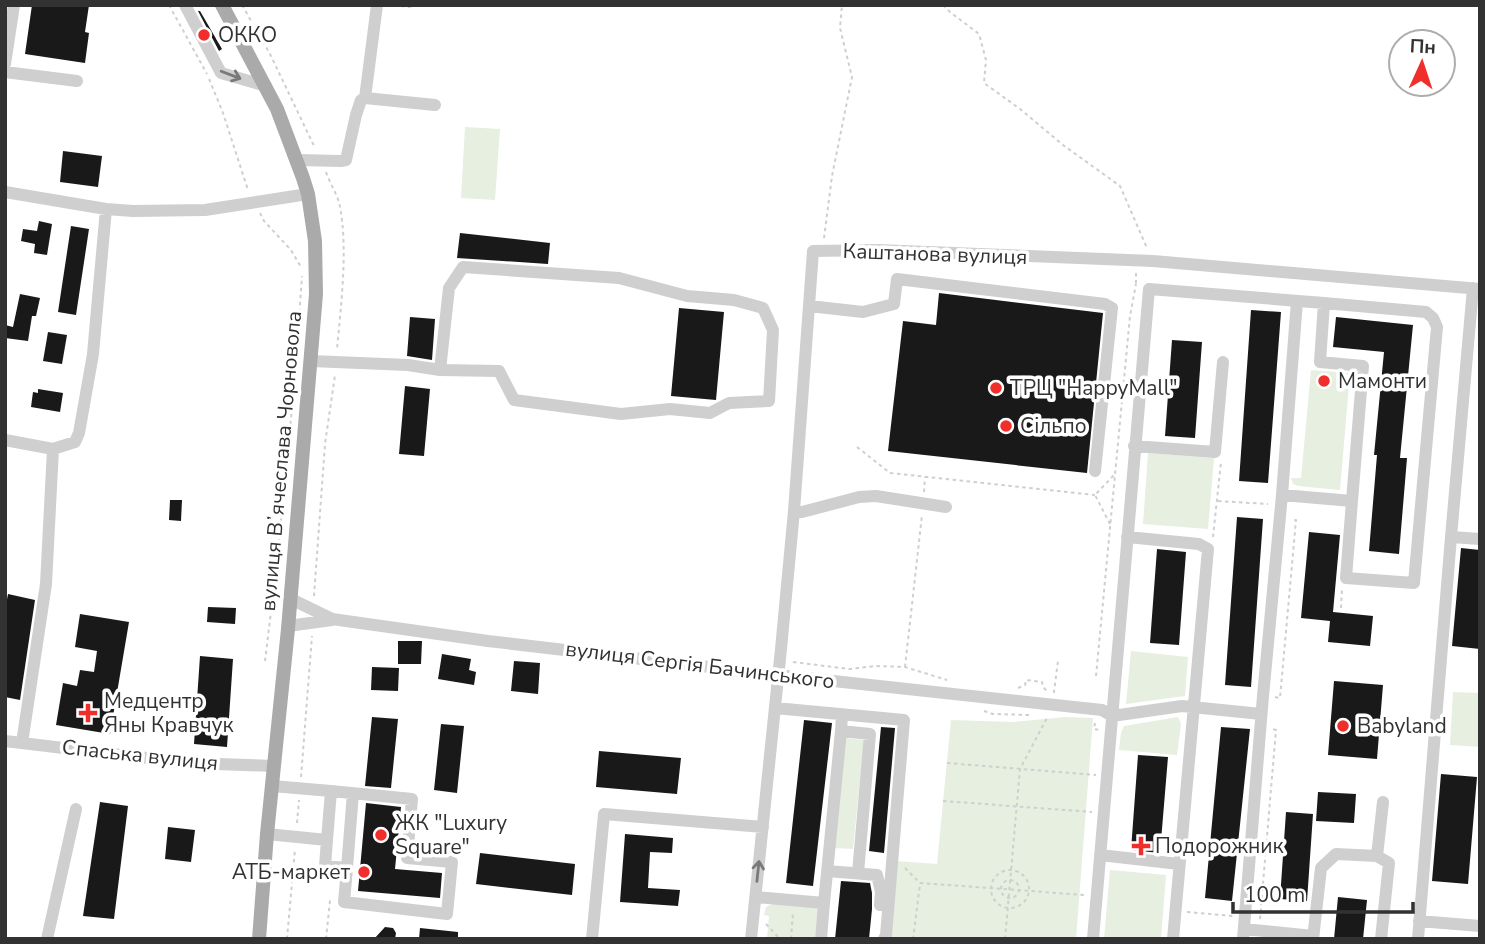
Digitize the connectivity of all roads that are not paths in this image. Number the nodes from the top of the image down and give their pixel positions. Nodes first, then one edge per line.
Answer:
1 (14, 5) edge
2 (185, 5) edge
3 (222, 5) edge
4 (377, 5) edge
5 (5, 64) edge
6 (5, 72) edge
7 (77, 81) dead end
8 (266, 86) junction
9 (365, 98) junction
10 (435, 105) dead end
11 (297, 160) junction
12 (5, 192) edge
13 (309, 194) junction
14 (106, 209) junction
15 (1477, 288) edge
16 (1297, 301) junction
17 (1324, 303) junction
18 (809, 306) junction
19 (311, 361) junction
20 (1223, 362) dead end
21 (440, 370) junction
22 (5, 440) edge
23 (1134, 446) junction
24 (53, 449) junction
25 (1095, 471) dead end
26 (1282, 500) junction
27 (1352, 501) junction
28 (946, 508) dead end
29 (794, 512) junction
30 (1127, 537) junction
31 (1451, 537) junction
32 (1480, 539) edge
33 (290, 599) junction
34 (332, 620) junction
35 (288, 626) junction
36 (778, 675) junction
37 (1195, 707) junction
38 (775, 708) junction
39 (1261, 714) junction
40 (842, 715) junction
41 (1112, 716) junction
42 (841, 731) junction
43 (5, 741) edge
44 (22, 743) junction
45 (274, 766) junction
46 (272, 786) junction
47 (331, 791) junction
48 (353, 793) junction
49 (1383, 802) dead end
50 (76, 809) dead end
51 (763, 827) junction
52 (267, 834) junction
53 (327, 840) junction
54 (1100, 855) junction
55 (1377, 856) junction
56 (1180, 864) junction
57 (346, 869) junction
58 (827, 871) junction
59 (858, 873) junction
60 (756, 897) junction
61 (824, 903) junction
62 (1419, 922) junction
63 (1479, 925) edge
64 (1244, 928) edge
65 (1313, 937) edge
66 (47, 939) edge
67 (259, 939) edge
68 (592, 939) edge
69 (751, 939) edge
70 (821, 939) edge
71 (878, 939) edge
72 (884, 939) edge
73 (1093, 939) edge
74 (1173, 939) edge
75 (1381, 939) edge
76 (1418, 939) edge

1 - 5 street
2 -> 8 street
3 - 8 main road, вулиця Вʼячеслава Чорновола
4 - 9 street
6 - 7 street
8 - 11 main road, вулиця Вʼячеслава Чорновола
9 - 10 street
9 - 11 street
11 - 13 main road, вулиця Вʼячеслава Чорновола
12 - 14 street
13 - 14 street
13 - 19 main road, вулиця Вʼячеслава Чорновола
14 - 24 street
15 - 18 street, Каштанова вулиця
15 - 31 street
16 - 17 street
16 - 23 street
16 - 26 street
17 - 27 street
17 - 27 street
18 - 25 street
18 - 29 street, Каштанова вулиця
19 - 21 street
19 - 33 main road, вулиця Вʼячеслава Чорновола
20 - 23 street
21 - 21 street
22 - 24 street
23 - 30 street
24 - 44 street
26 - 27 street
26 - 39 street
28 - 29 street
29 - 36 street, Каштанова вулиця
30 - 37 street
30 - 41 street
31 - 32 street
31 - 62 street
33 - 34 street, вулиця Сергія Бачинського
33 - 35 main road, вулиця Вʼячеслава Чорновола
34 - 35 street
34 - 36 street, вулиця Сергія Бачинського
35 - 45 main road, вулиця Вʼячеслава Чорновола
36 - 38 street, Каштанова вулиця
36 - 41 street, вулиця Сергія Бачинського
37 - 39 street
37 - 41 street
37 - 56 street
38 - 40 street
38 - 51 street, Каштанова вулиця
39 - 64 street
40 - 42 street
40 - 72 street
41 - 54 street
42 - 58 street
42 - 59 street
43 - 44 street, Спаська вулиця
44 - 45 street, Спаська вулиця
45 - 46 main road, вулиця Вʼячеслава Чорновола
46 - 47 street
46 - 52 main road, вулиця Вʼячеслава Чорновола
47 - 48 street
47 - 53 street
48 - 57 street
48 - 57 street
49 - 55 street
50 - 66 street
60 -> 51 street, Каштанова вулиця
51 - 68 street
52 - 53 street
52 - 67 main road, вулиця Вʼячеслава Чорновола
53 - 57 street
54 - 56 street
54 - 73 street
55 - 65 street
55 - 75 street
56 - 74 street
58 - 59 street
58 - 61 street
59 - 71 street
60 - 61 street
60 - 69 street, Каштанова вулиця
61 - 70 street
62 - 63 street
62 - 76 street
64 - 65 street

